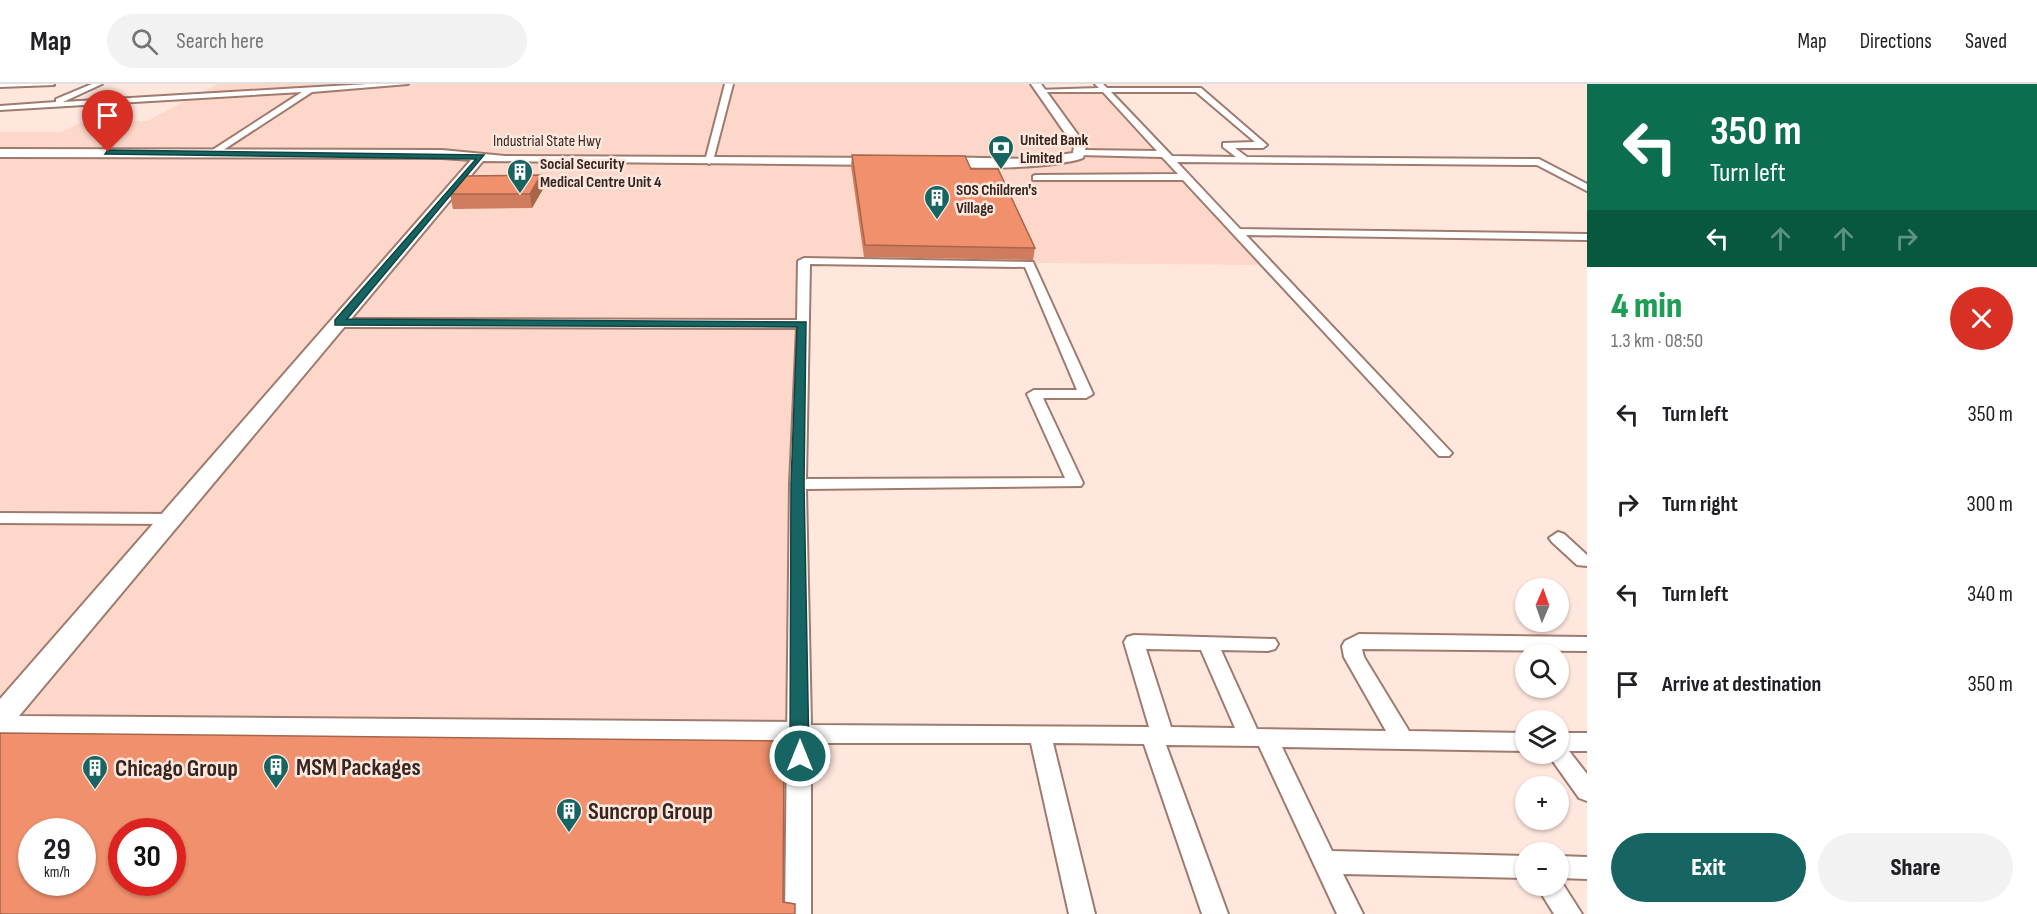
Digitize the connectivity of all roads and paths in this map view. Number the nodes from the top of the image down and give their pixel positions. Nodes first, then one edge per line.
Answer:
1 (98, 84) edge
2 (214, 84) edge
3 (319, 84) edge
4 (404, 84) edge
5 (729, 84) edge
6 (1024, 84) edge
7 (0, 85) edge
8 (50, 85) edge
9 (1038, 87) edge
10 (1102, 87) edge
11 (310, 90) junction
12 (188, 98) junction
13 (0, 99) edge
14 (20, 99) dead end
15 (48, 106) junction
16 (0, 108) edge
17 (0, 153) edge
18 (214, 153) junction
19 (1081, 153) junction
20 (481, 156) junction
21 (1166, 156) junction
22 (710, 159) junction
23 (893, 159) edge
24 (1245, 160) junction
25 (1185, 177) junction
26 (1036, 178) dead end
27 (1587, 188) edge
28 (1235, 232) junction
29 (1587, 237) edge
30 (339, 322) junction
31 (803, 324) junction
32 (1443, 453) dead end
33 (798, 484) junction
34 (0, 518) edge
35 (170, 519) junction
36 (1558, 537) dead end
37 (1586, 563) edge
38 (1208, 643) junction
39 (1268, 644) dead end
40 (1587, 644) edge
41 (0, 719) edge
42 (0, 728) edge
43 (800, 734) junction
44 (1040, 734) junction
45 (1158, 736) junction
46 (1258, 737) junction
47 (1402, 739) junction
48 (1515, 741) edge
49 (1569, 742) edge
50 (1587, 742) edge
51 (1566, 764) edge
52 (1587, 791) edge
53 (1325, 862) junction
54 (1515, 867) edge
55 (1569, 867) edge
56 (1587, 868) edge
57 (1557, 896) edge
58 (798, 914) edge
59 (1082, 914) edge
60 (1215, 914) edge
61 (1350, 914) edge
62 (1569, 914) edge

1 - 15 street
2 - 12 street
3 - 11 street
4 - 11 street
5 - 22 street
6 - 19 main road
7 - 8 street
9 - 10 street
9 - 19 main road
10 - 21 street
10 - 24 street
11 - 12 street
11 - 18 street
12 - 15 street
13 - 14 street
15 - 16 street
17 - 18 main road, Industrial State Hwy
18 - 20 main road, Industrial State Hwy
19 - 21 street
20 - 22 main road, Industrial State Hwy
20 - 30 main road
21 - 24 street
21 - 25 street
22 - 23 main road, Industrial State Hwy
24 - 27 street
25 - 26 street
25 - 28 street
28 - 29 street
28 - 32 street
30 - 31 street
30 - 35 main road
31 - 33 street
31 - 33 street
33 - 43 street
34 - 35 street
35 - 41 main road
36 - 37 street
38 - 39 street
38 - 45 street
38 - 46 street
40 - 47 street
42 - 43 main road
43 - 44 street
43 - 58 street
44 - 45 street
44 - 59 street
45 - 46 street
45 - 60 street
46 - 47 street
46 - 53 street
47 - 48 street
49 - 50 street
51 - 52 street
53 - 54 street
53 - 61 street
55 - 56 street
57 - 62 street

